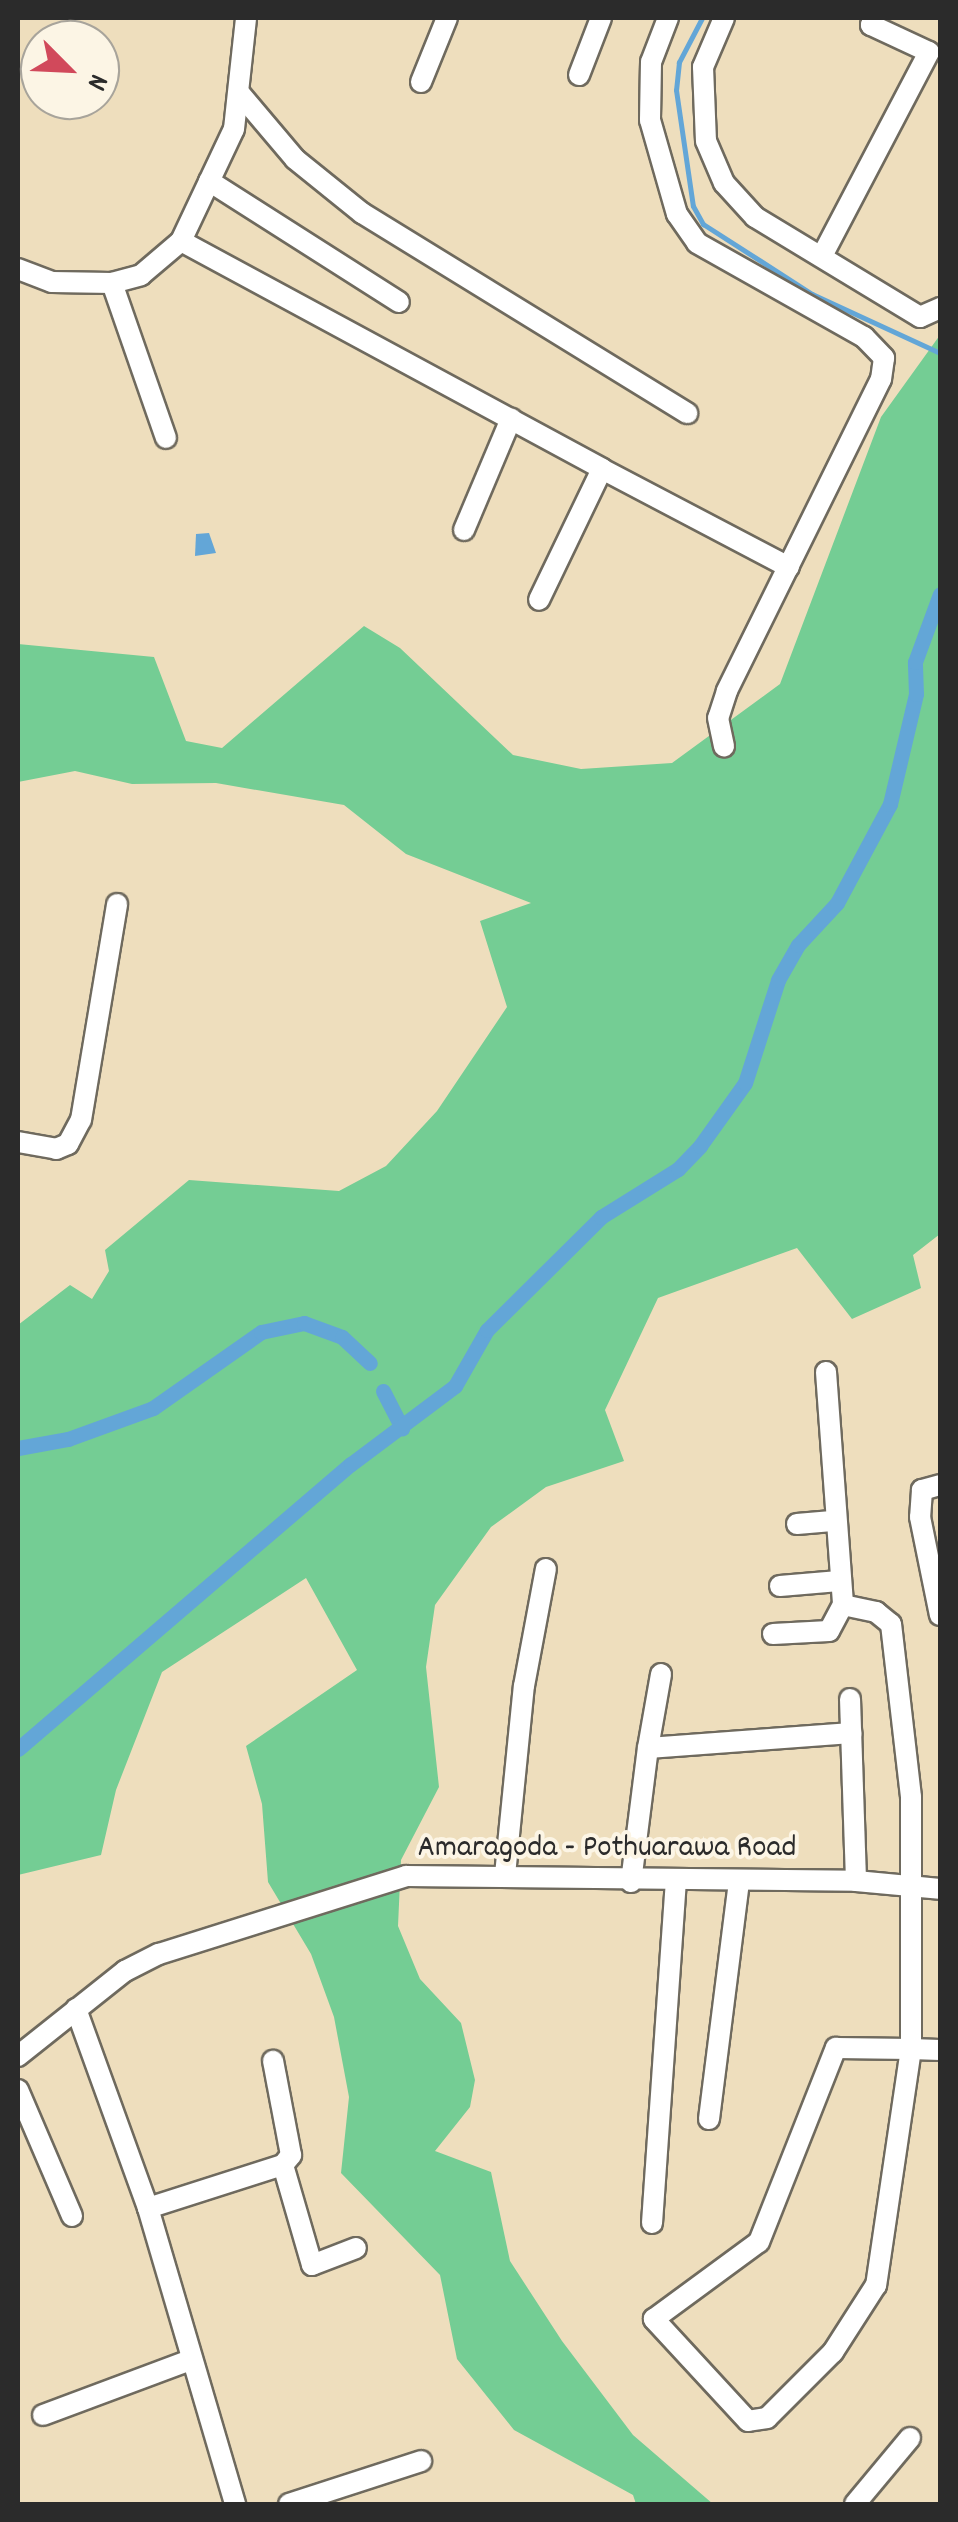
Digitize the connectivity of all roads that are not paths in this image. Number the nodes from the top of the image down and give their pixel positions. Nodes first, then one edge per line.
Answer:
1 (246, 18) edge
2 (447, 18) edge
3 (601, 18) edge
4 (668, 18) edge
5 (724, 18) edge
6 (874, 18) edge
7 (578, 75) dead end
8 (421, 82) dead end
9 (242, 95) junction
10 (209, 181) junction
11 (181, 240) junction
12 (823, 254) junction
13 (18, 268) edge
14 (112, 283) junction
15 (399, 302) dead end
16 (940, 308) edge
17 (687, 413) dead end
18 (511, 419) junction
19 (166, 438) dead end
20 (602, 469) junction
21 (464, 530) dead end
22 (788, 566) junction
23 (539, 600) dead end
24 (724, 746) dead end
25 (117, 904) dead end
26 (18, 1142) edge
27 (826, 1372) dead end
28 (940, 1485) edge
29 (835, 1521) junction
30 (797, 1524) dead end
31 (546, 1569) dead end
32 (839, 1582) junction
33 (780, 1586) dead end
34 (843, 1604) junction
35 (940, 1615) edge
36 (774, 1634) dead end
37 (661, 1674) dead end
38 (850, 1699) dead end
39 (851, 1733) junction
40 (648, 1748) junction
41 (505, 1876) junction
42 (739, 1881) junction
43 (856, 1881) junction
44 (631, 1882) junction
45 (676, 1882) junction
46 (914, 1885) junction
47 (940, 1889) edge
48 (76, 2008) junction
49 (912, 2049) junction
50 (940, 2050) edge
51 (18, 2056) edge
52 (273, 2060) dead end
53 (18, 2090) edge
54 (709, 2120) dead end
55 (283, 2165) junction
56 (148, 2208) junction
57 (72, 2216) dead end
58 (652, 2223) dead end
59 (356, 2248) dead end
60 (190, 2360) junction
61 (42, 2415) dead end
62 (910, 2438) dead end
63 (421, 2461) dead end
64 (235, 2504) edge
65 (289, 2504) edge
66 (855, 2504) edge

1 - 9 street
2 - 8 street
3 - 7 street
4 - 22 street
5 - 12 street
6 - 12 street
9 - 10 street
9 - 17 street
10 - 11 street
10 - 15 street
11 - 14 street
11 - 18 street
12 - 16 street
13 - 14 street
14 - 19 street
18 - 20 street
18 - 21 street
20 - 22 street
20 - 23 street
22 - 24 street
25 - 26 street
27 - 29 street
28 - 35 street
29 - 30 street
29 - 32 street
31 - 41 street
32 - 33 street
32 - 34 street
34 - 36 street
34 - 46 street
37 - 40 street
38 - 39 street
39 - 40 street
39 - 43 street
40 - 44 street
41 - 44 street, Amaragoda - Pothuarawa Road
41 - 48 street, Amaragoda - Pothuarawa Road
42 - 43 street, Amaragoda - Pothuarawa Road
42 - 45 street, Amaragoda - Pothuarawa Road
42 - 54 street
43 - 46 street, Amaragoda - Pothuarawa Road
44 - 45 street, Amaragoda - Pothuarawa Road
45 - 58 street
46 - 47 street, Amaragoda - Pothuarawa Road
46 - 49 street
48 - 51 street, Amaragoda - Pothuarawa Road
48 - 56 street
49 - 49 street
49 - 50 street
52 - 55 street
53 - 57 street
55 - 56 street
55 - 59 street
56 - 60 street
60 - 61 street
60 - 64 street
62 - 66 street
63 - 65 street

